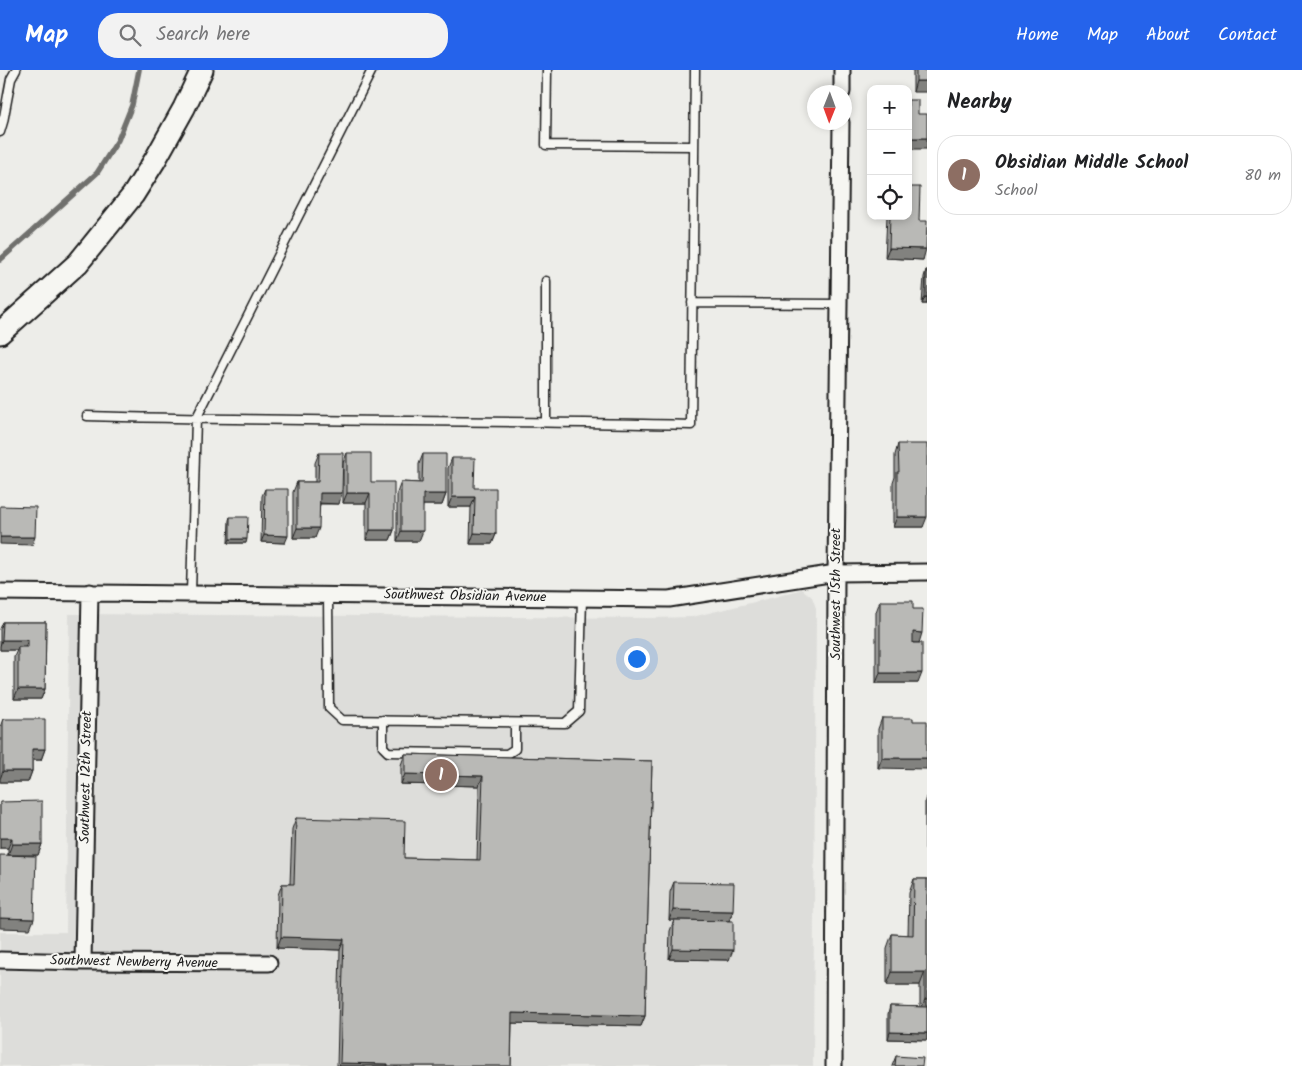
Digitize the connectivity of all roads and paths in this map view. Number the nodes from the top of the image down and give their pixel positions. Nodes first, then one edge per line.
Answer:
1 (16, 70) edge
2 (202, 70) edge
3 (372, 70) edge
4 (547, 70) edge
5 (695, 70) edge
6 (842, 70) edge
7 (842, 85) edge
8 (2, 121) edge
9 (841, 130) edge
10 (0, 132) edge
11 (694, 146) junction
12 (546, 281) dead end
13 (692, 304) junction
14 (839, 304) junction
15 (0, 333) edge
16 (87, 416) dead end
17 (196, 419) junction
18 (546, 422) junction
19 (927, 572) edge
20 (836, 573) junction
21 (0, 592) edge
22 (90, 592) junction
23 (191, 593) junction
24 (328, 595) junction
25 (582, 598) junction
26 (383, 720) junction
27 (515, 723) junction
28 (0, 960) edge
29 (83, 962) junction
30 (269, 963) dead end
31 (834, 1066) edge

1 - 8 lane
2 - 15 main road
3 - 17 lane
4 - 11 lane
5 - 11 lane
6 - 7 street
8 - 10 lane
9 - 14 street, Southwest 15th Street
11 - 13 lane
12 - 18 lane
13 - 14 lane
13 - 18 lane
14 - 20 street, Southwest 15th Street
16 - 17 lane
17 - 18 lane
17 - 23 lane
19 - 20 street, Southwest Obsidian Avenue
20 - 25 street, Southwest Obsidian Avenue
20 - 31 street, Southwest 15th Street
21 - 22 street, Southwest Obsidian Avenue
22 - 23 street, Southwest Obsidian Avenue
22 - 29 street, Southwest 12th Street
23 - 24 street, Southwest Obsidian Avenue
24 - 25 street, Southwest Obsidian Avenue
24 - 26 lane
25 - 27 lane
26 - 27 lane
26 - 27 lane
28 - 29 street, Southwest Newberry Avenue
29 - 30 street, Southwest Newberry Avenue

